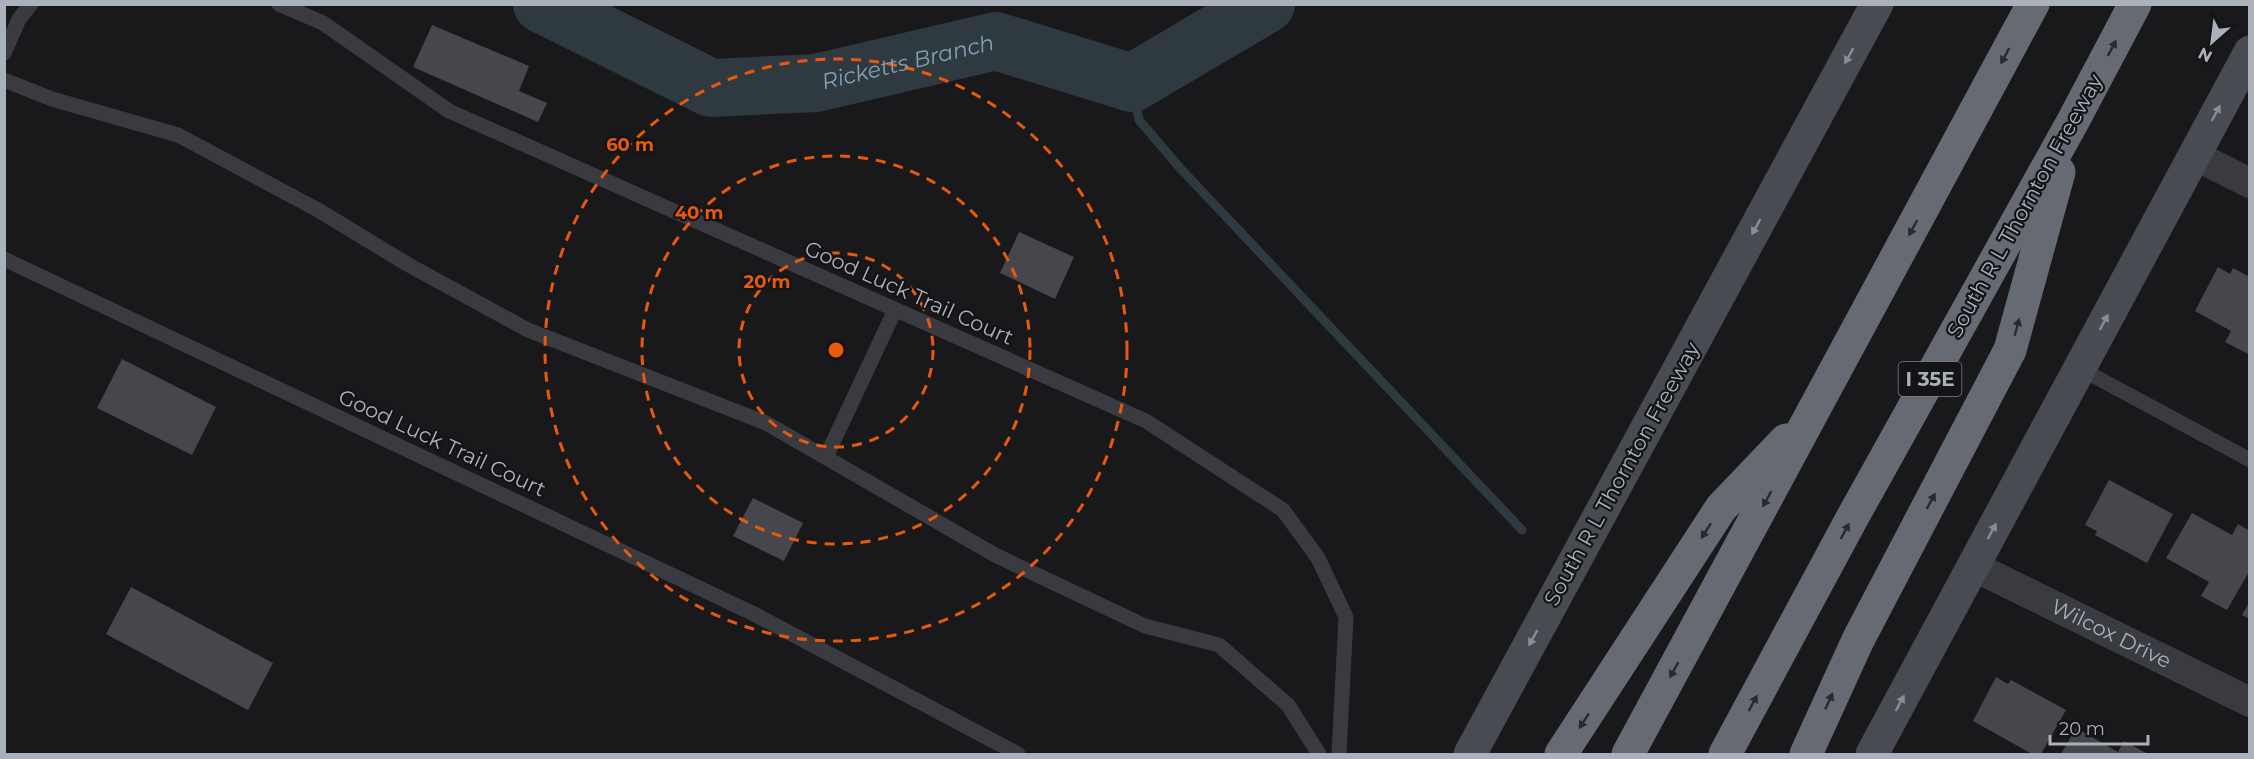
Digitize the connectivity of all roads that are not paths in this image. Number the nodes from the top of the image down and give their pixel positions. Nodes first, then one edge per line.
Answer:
1 (31, 4) edge
2 (279, 4) edge
3 (1877, 4) edge
4 (2032, 4) edge
5 (2135, 4) edge
6 (4, 52) edge
7 (2250, 52) edge
8 (4, 80) edge
9 (2072, 123) junction
10 (2194, 155) junction
11 (2250, 183) edge
12 (4, 259) edge
13 (895, 309) junction
14 (2079, 368) junction
15 (1815, 410) junction
16 (826, 457) junction
17 (2250, 460) edge
18 (1973, 566) junction
19 (2250, 702) edge
20 (1018, 754) edge
21 (1319, 754) edge
22 (1339, 754) edge
23 (1470, 754) edge
24 (1561, 754) edge
25 (1628, 754) edge
26 (1725, 754) edge
27 (1806, 754) edge
28 (1872, 754) edge

1 - 6 lane
2 - 13 lane, Good Luck Trail Court
3 -> 23 main road, South R L Thornton Freeway
4 -> 15 highway
9 -> 5 highway, South R L Thornton Freeway / I 35E
10 -> 7 main road
8 - 16 lane
26 -> 9 highway, South R L Thornton Freeway / I 35E
27 -> 9 highway
10 - 11 street
14 -> 10 main road
12 - 20 lane, Good Luck Trail Court
13 - 16 lane
13 - 22 lane, Good Luck Trail Court
14 - 17 lane
18 -> 14 main road
15 -> 24 highway
15 -> 25 highway
16 - 21 lane
18 - 19 street, Wilcox Drive
28 -> 18 main road

